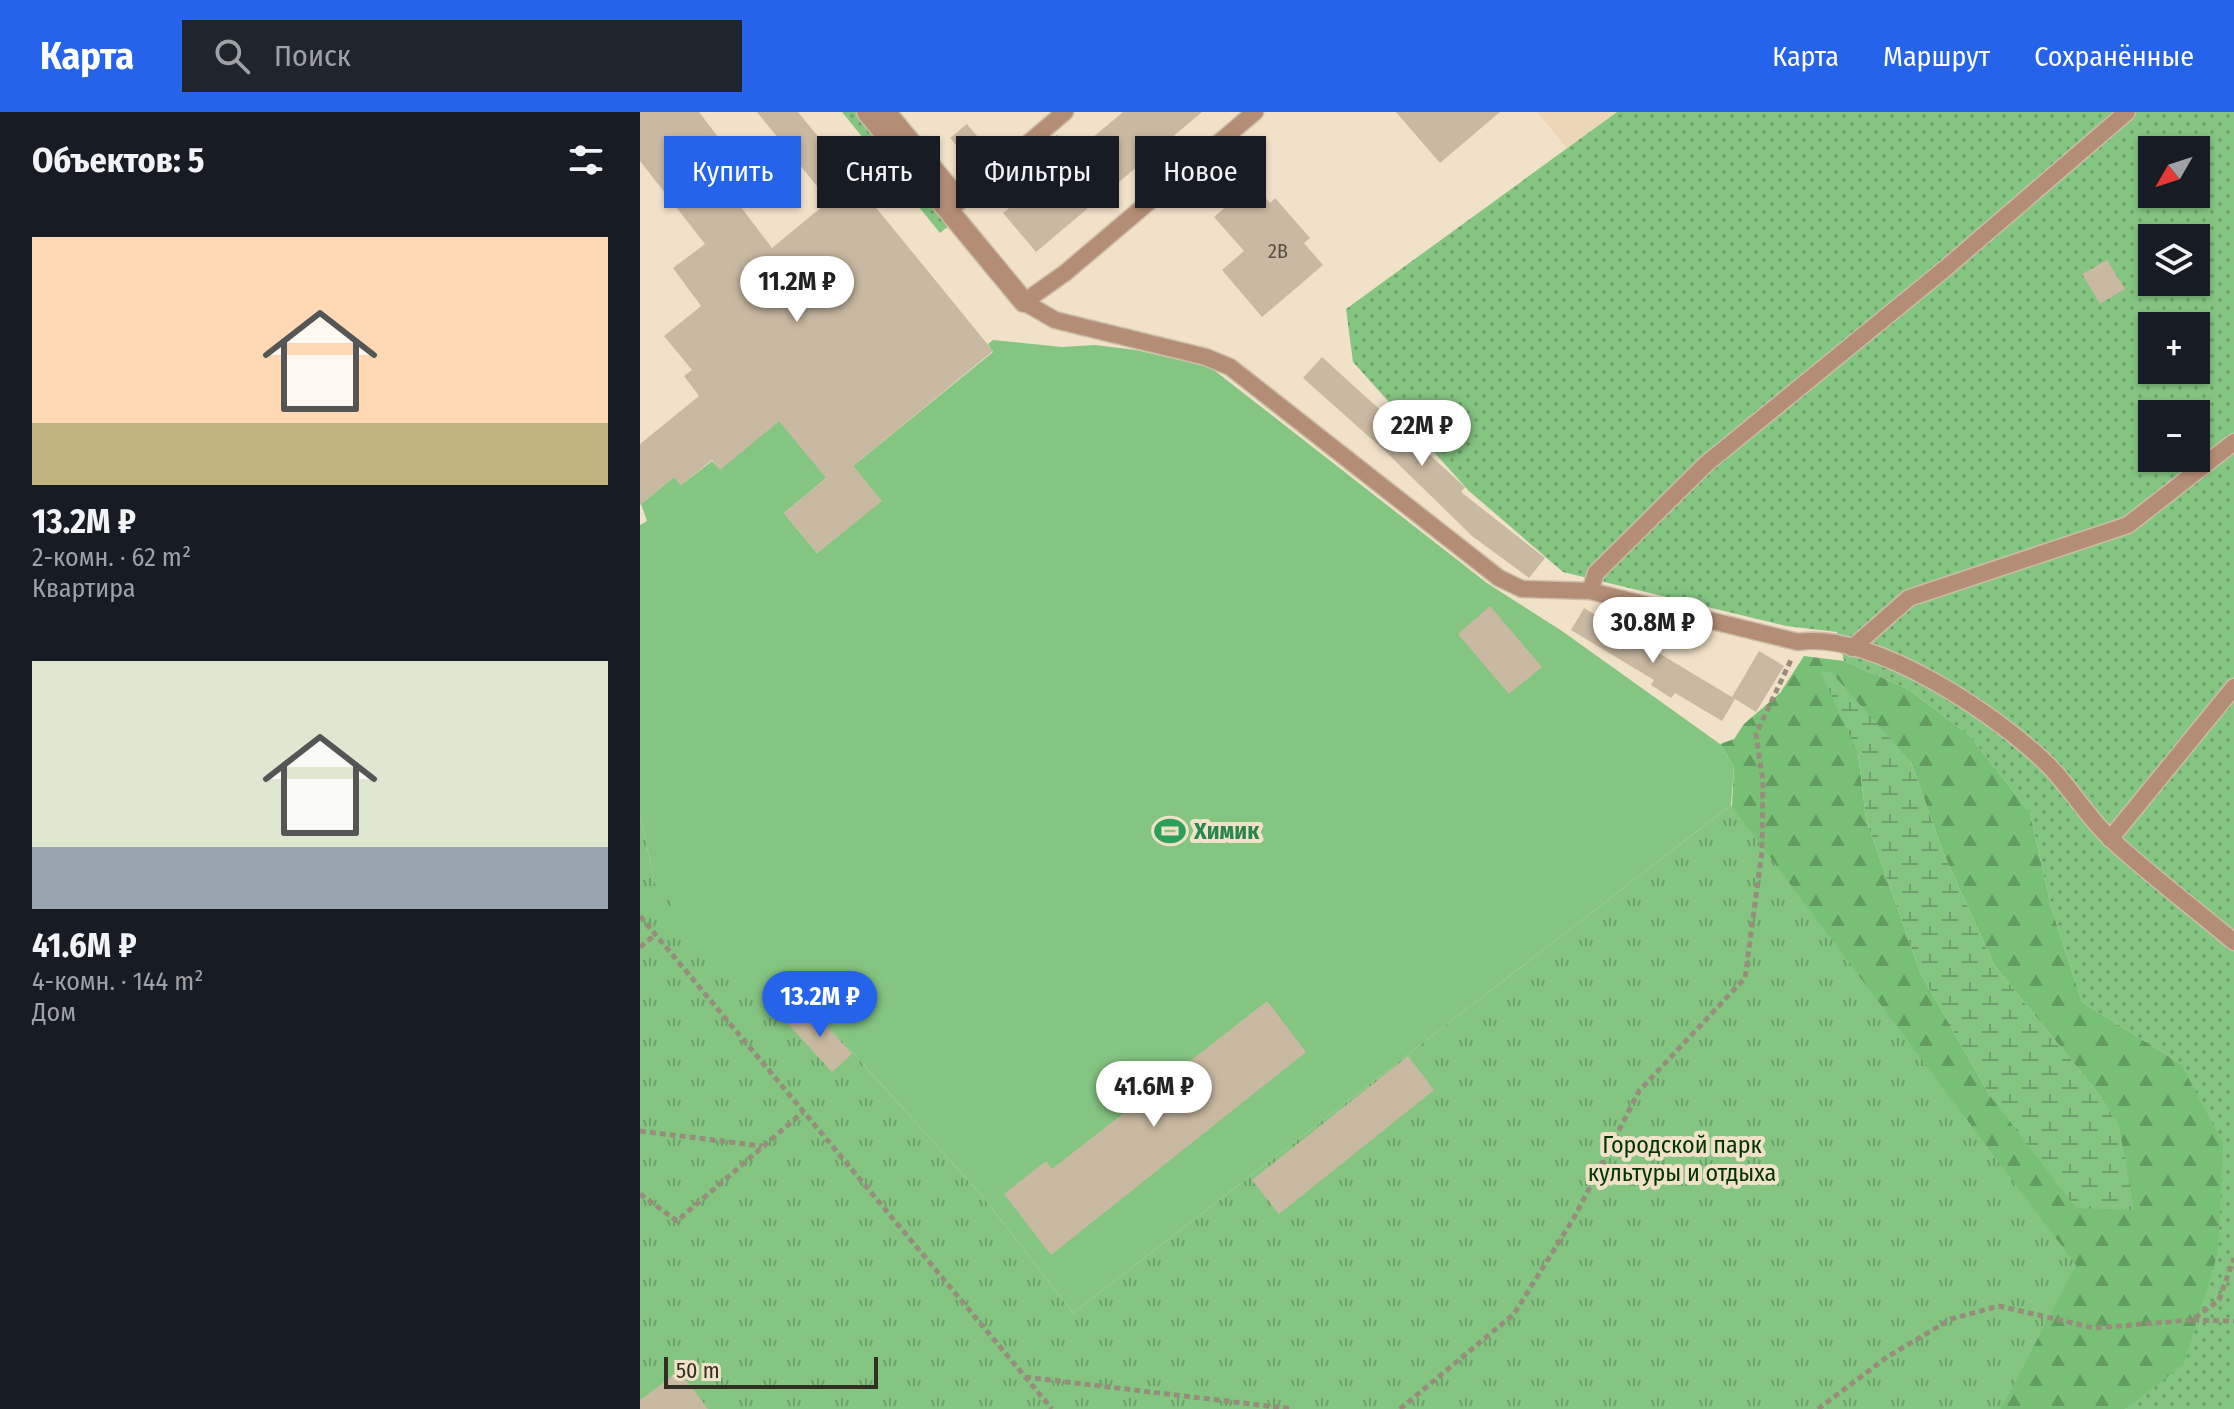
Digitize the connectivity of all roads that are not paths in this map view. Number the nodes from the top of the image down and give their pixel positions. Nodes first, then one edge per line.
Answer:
1 (867, 112) edge
2 (888, 112) edge
3 (1065, 112) edge
4 (1255, 112) edge
5 (2127, 112) edge
6 (954, 206) junction
7 (1024, 302) junction
8 (2234, 442) edge
9 (1590, 591) junction
10 (1852, 648) junction
11 (2234, 687) edge
12 (2110, 839) junction
13 (2234, 942) edge

1 - 6 street
2 - 6 lane
3 - 6 lane
4 - 7 lane
5 - 9 lane
6 - 7 street
7 - 9 lane
8 - 10 lane
9 - 10 lane
10 - 12 lane
11 - 12 lane
12 - 13 lane

